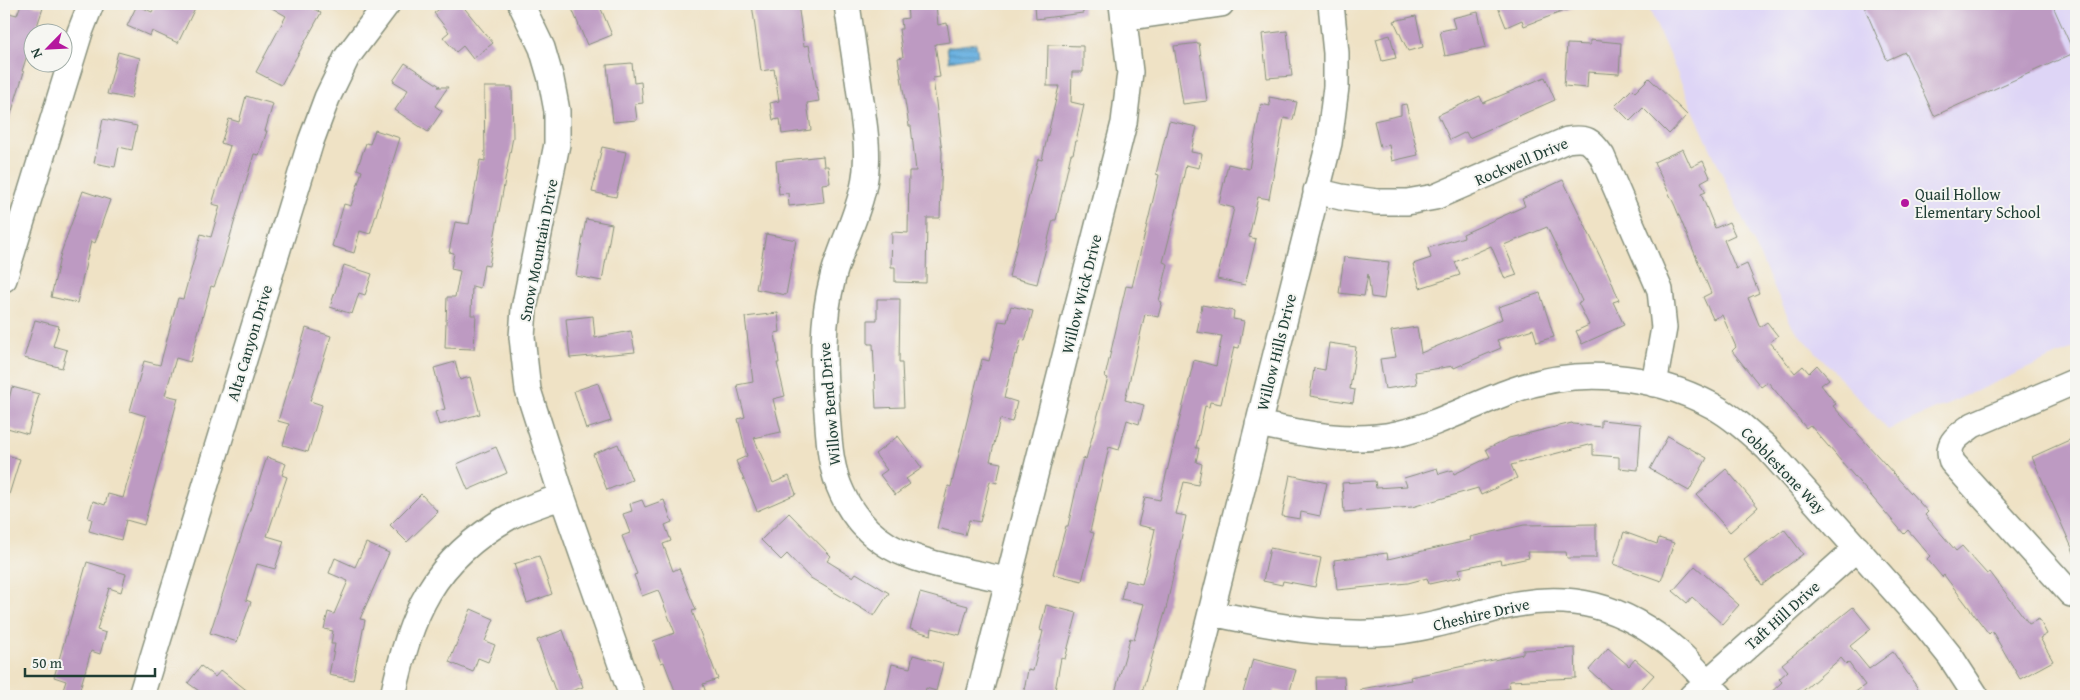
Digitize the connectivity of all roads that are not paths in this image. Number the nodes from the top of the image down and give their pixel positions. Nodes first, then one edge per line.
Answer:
1 (91, 4) edge
2 (387, 4) edge
3 (521, 4) edge
4 (847, 4) edge
5 (1221, 4) edge
6 (1331, 4) edge
7 (1123, 11) edge
8 (1316, 191) junction
9 (4, 279) edge
10 (2076, 381) edge
11 (1654, 384) junction
12 (1258, 424) junction
13 (562, 496) junction
14 (1857, 548) junction
15 (1009, 581) junction
16 (2074, 595) edge
17 (1212, 613) junction
18 (1706, 692) edge
19 (141, 696) edge
20 (393, 696) edge
21 (632, 696) edge
22 (979, 696) edge
23 (1190, 696) edge
24 (1976, 696) edge

1 - 9 street
2 - 19 street, Alta Canyon Drive
3 - 13 street, Snow Mountain Drive
4 - 15 street, Willow Bend Drive
5 - 7 street
6 - 8 street, Willow Hills Drive
7 - 15 street, Willow Wick Drive
8 - 11 street, Rockwell Drive
8 - 12 street, Willow Hills Drive
10 - 16 street
11 - 12 street, Cobblestone Way
11 - 14 street, Cobblestone Way
12 - 17 street, Willow Hills Drive
13 - 20 street
13 - 21 street, Snow Mountain Drive
14 - 18 street, Taft Hill Drive
14 - 24 street, Cobblestone Way
15 - 22 street, Willow Wick Drive
17 - 18 street, Cheshire Drive
17 - 23 street, Willow Hills Drive

